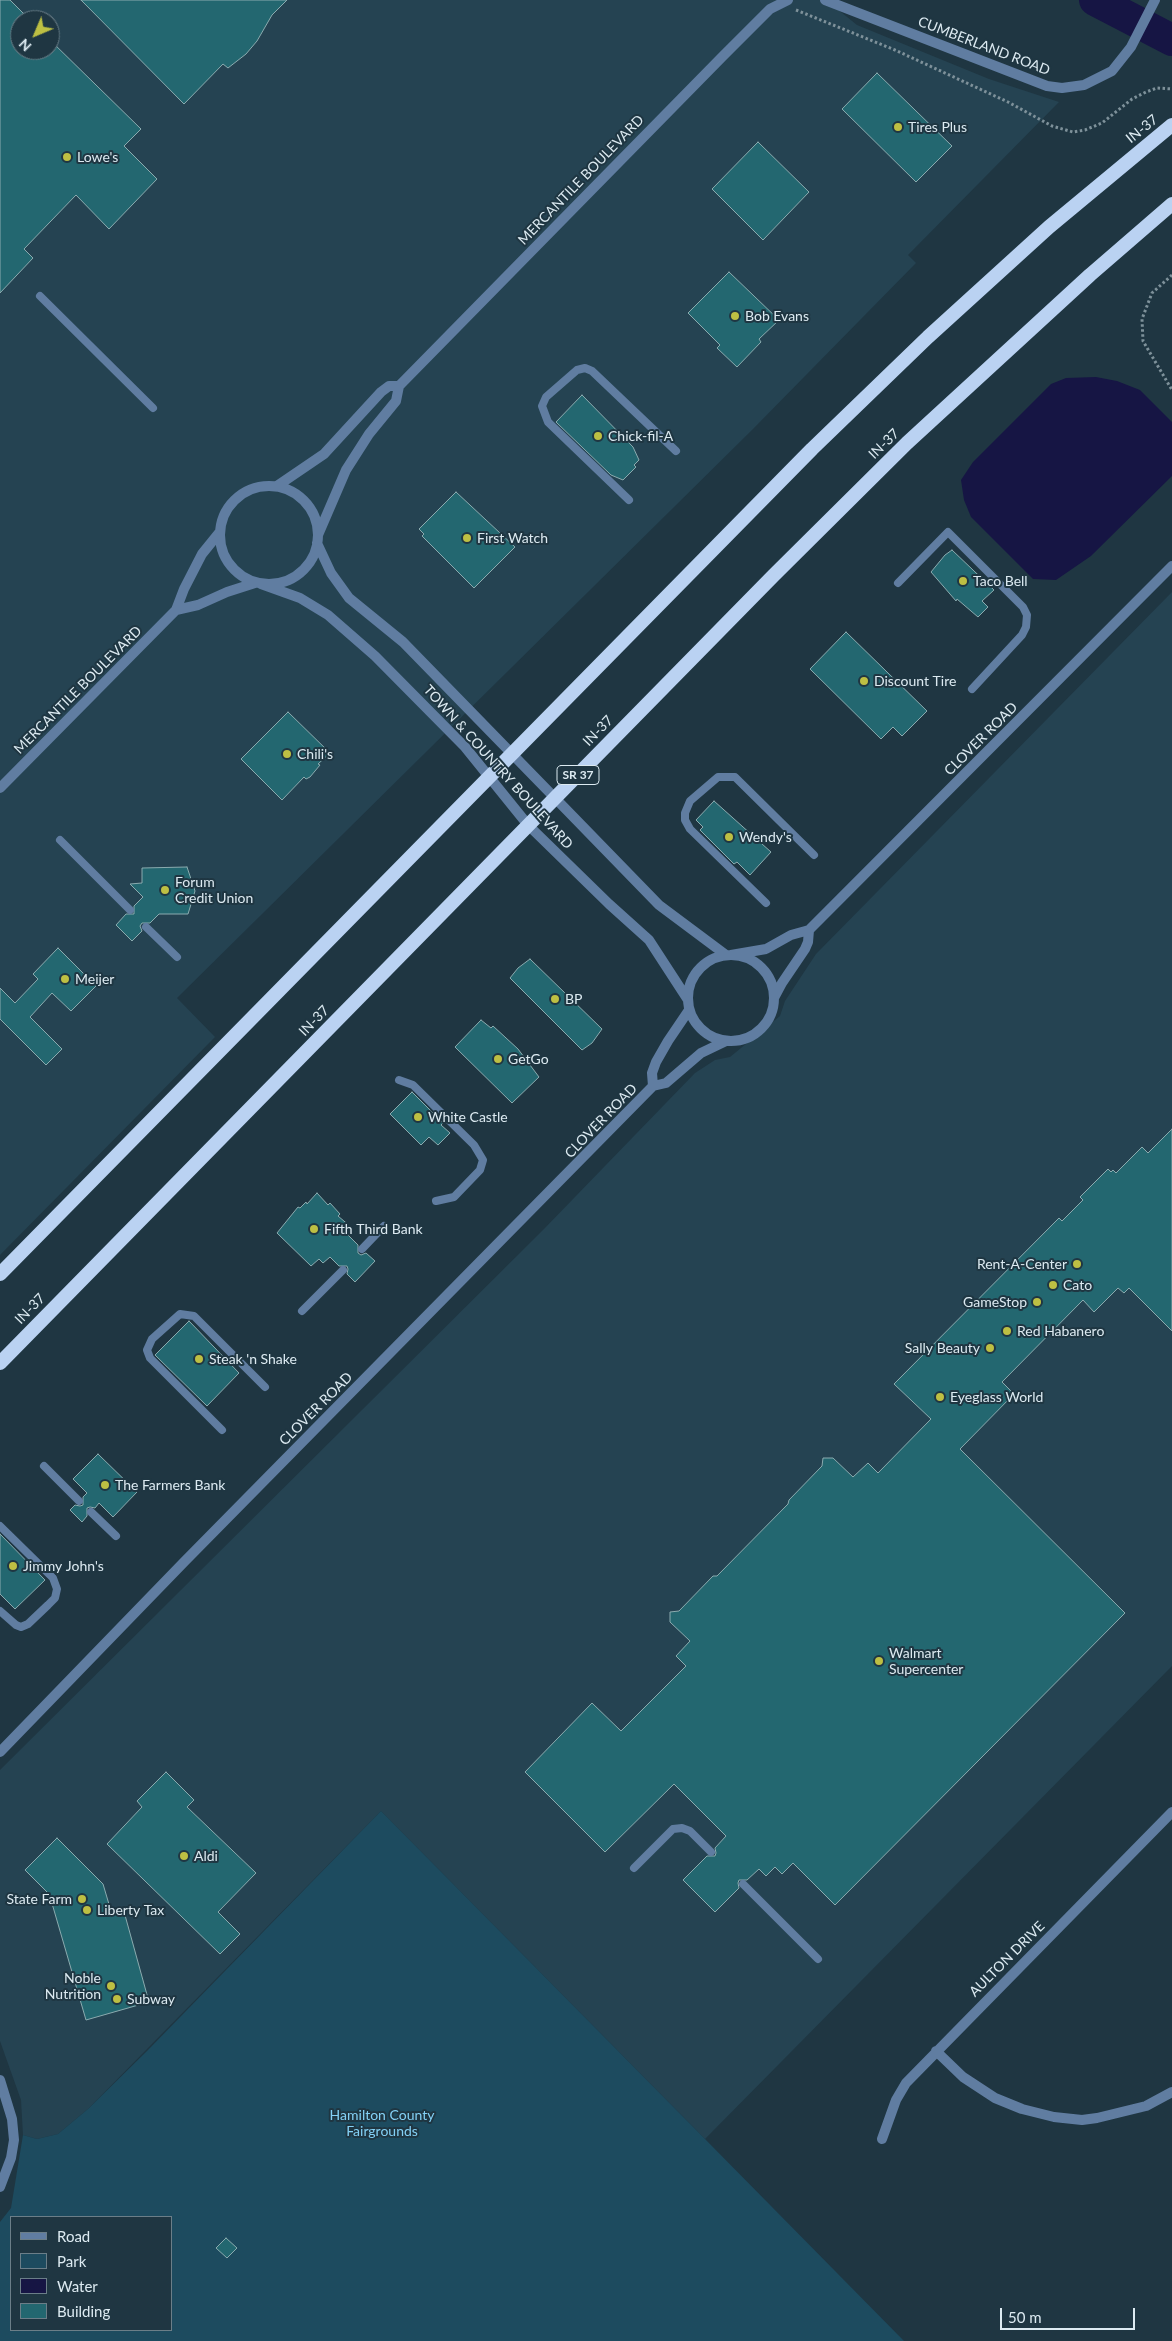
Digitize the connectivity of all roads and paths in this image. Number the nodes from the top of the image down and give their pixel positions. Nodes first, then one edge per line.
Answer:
1 (825, 0) edge
2 (1154, 0) edge
3 (784, 2) edge
4 (1172, 89) edge
5 (1167, 129) edge
6 (1172, 204) edge
7 (1172, 275) edge
8 (40, 296) dead end
9 (399, 386) junction
10 (1172, 390) edge
11 (153, 408) dead end
12 (676, 451) dead end
13 (277, 486) junction
14 (629, 500) dead end
15 (219, 533) junction
16 (317, 539) junction
17 (1172, 566) edge
18 (258, 583) junction
19 (898, 583) dead end
20 (176, 610) junction
21 (972, 689) dead end
22 (511, 753) junction
23 (488, 776) junction
24 (0, 788) edge
25 (555, 798) junction
26 (528, 825) junction
27 (60, 840) dead end
28 (814, 855) dead end
29 (766, 904) dead end
30 (130, 910) dead end
31 (146, 926) dead end
32 (809, 930) junction
33 (729, 955) junction
34 (178, 957) dead end
35 (774, 998) junction
36 (689, 1005) junction
37 (726, 1041) junction
38 (399, 1080) dead end
39 (653, 1086) junction
40 (436, 1201) dead end
41 (384, 1226) dead end
42 (362, 1249) dead end
43 (343, 1270) dead end
44 (0, 1274) edge
45 (302, 1311) dead end
46 (0, 1363) edge
47 (265, 1387) dead end
48 (222, 1430) dead end
49 (44, 1466) dead end
50 (79, 1501) dead end
51 (91, 1512) dead end
52 (0, 1526) edge
53 (116, 1536) dead end
54 (0, 1610) edge
55 (0, 1752) edge
56 (1172, 1812) edge
57 (711, 1852) dead end
58 (634, 1868) dead end
59 (743, 1884) dead end
60 (818, 1960) dead end
61 (936, 2051) junction
62 (0, 2080) edge
63 (1172, 2092) edge
64 (882, 2139) dead end
65 (0, 2187) edge

1 - 2 street, CUMBERLAND ROAD
3 - 4 path
3 - 9 street, MERCANTILE BOULEVARD
5 - 22 highway, IN-37
6 - 25 highway, IN-37 / SR 37
7 - 10 path
8 - 11 lane
9 - 13 street, MERCANTILE BOULEVARD
9 - 16 street, MERCANTILE BOULEVARD
12 - 14 lane
13 - 15 street
13 - 16 street
15 - 18 street
15 - 20 street, MERCANTILE BOULEVARD
16 - 18 street
16 - 22 street, TOWN & COUNTRY BOULEVARD
17 - 32 street, CLOVER ROAD
18 - 20 street
18 - 23 street, TOWN & COUNTRY BOULEVARD
19 - 21 lane
20 - 24 street, MERCANTILE BOULEVARD
22 - 23 highway, IN-37
22 - 25 street, TOWN & COUNTRY BOULEVARD
23 - 26 street, TOWN & COUNTRY BOULEVARD
23 - 44 highway, IN-37
25 - 26 highway, IN-37 / SR 37
25 - 33 street, TOWN & COUNTRY BOULEVARD
26 - 36 street, TOWN & COUNTRY BOULEVARD
26 - 46 highway, IN-37 / SR 37
27 - 30 lane
28 - 29 lane
31 - 34 lane
32 - 33 street, CLOVER ROAD
32 - 35 street, CLOVER ROAD
33 - 35 street
33 - 36 street
35 - 37 street
36 - 37 street
36 - 39 street, CLOVER ROAD
37 - 39 street, CLOVER ROAD
38 - 40 lane
39 - 55 street, CLOVER ROAD
41 - 42 lane
43 - 45 lane
47 - 48 lane
49 - 50 lane
51 - 53 lane
52 - 54 lane
56 - 61 street, AULTON DRIVE
57 - 58 lane
59 - 60 lane
61 - 63 street
61 - 64 street, AULTON DRIVE
62 - 65 street

